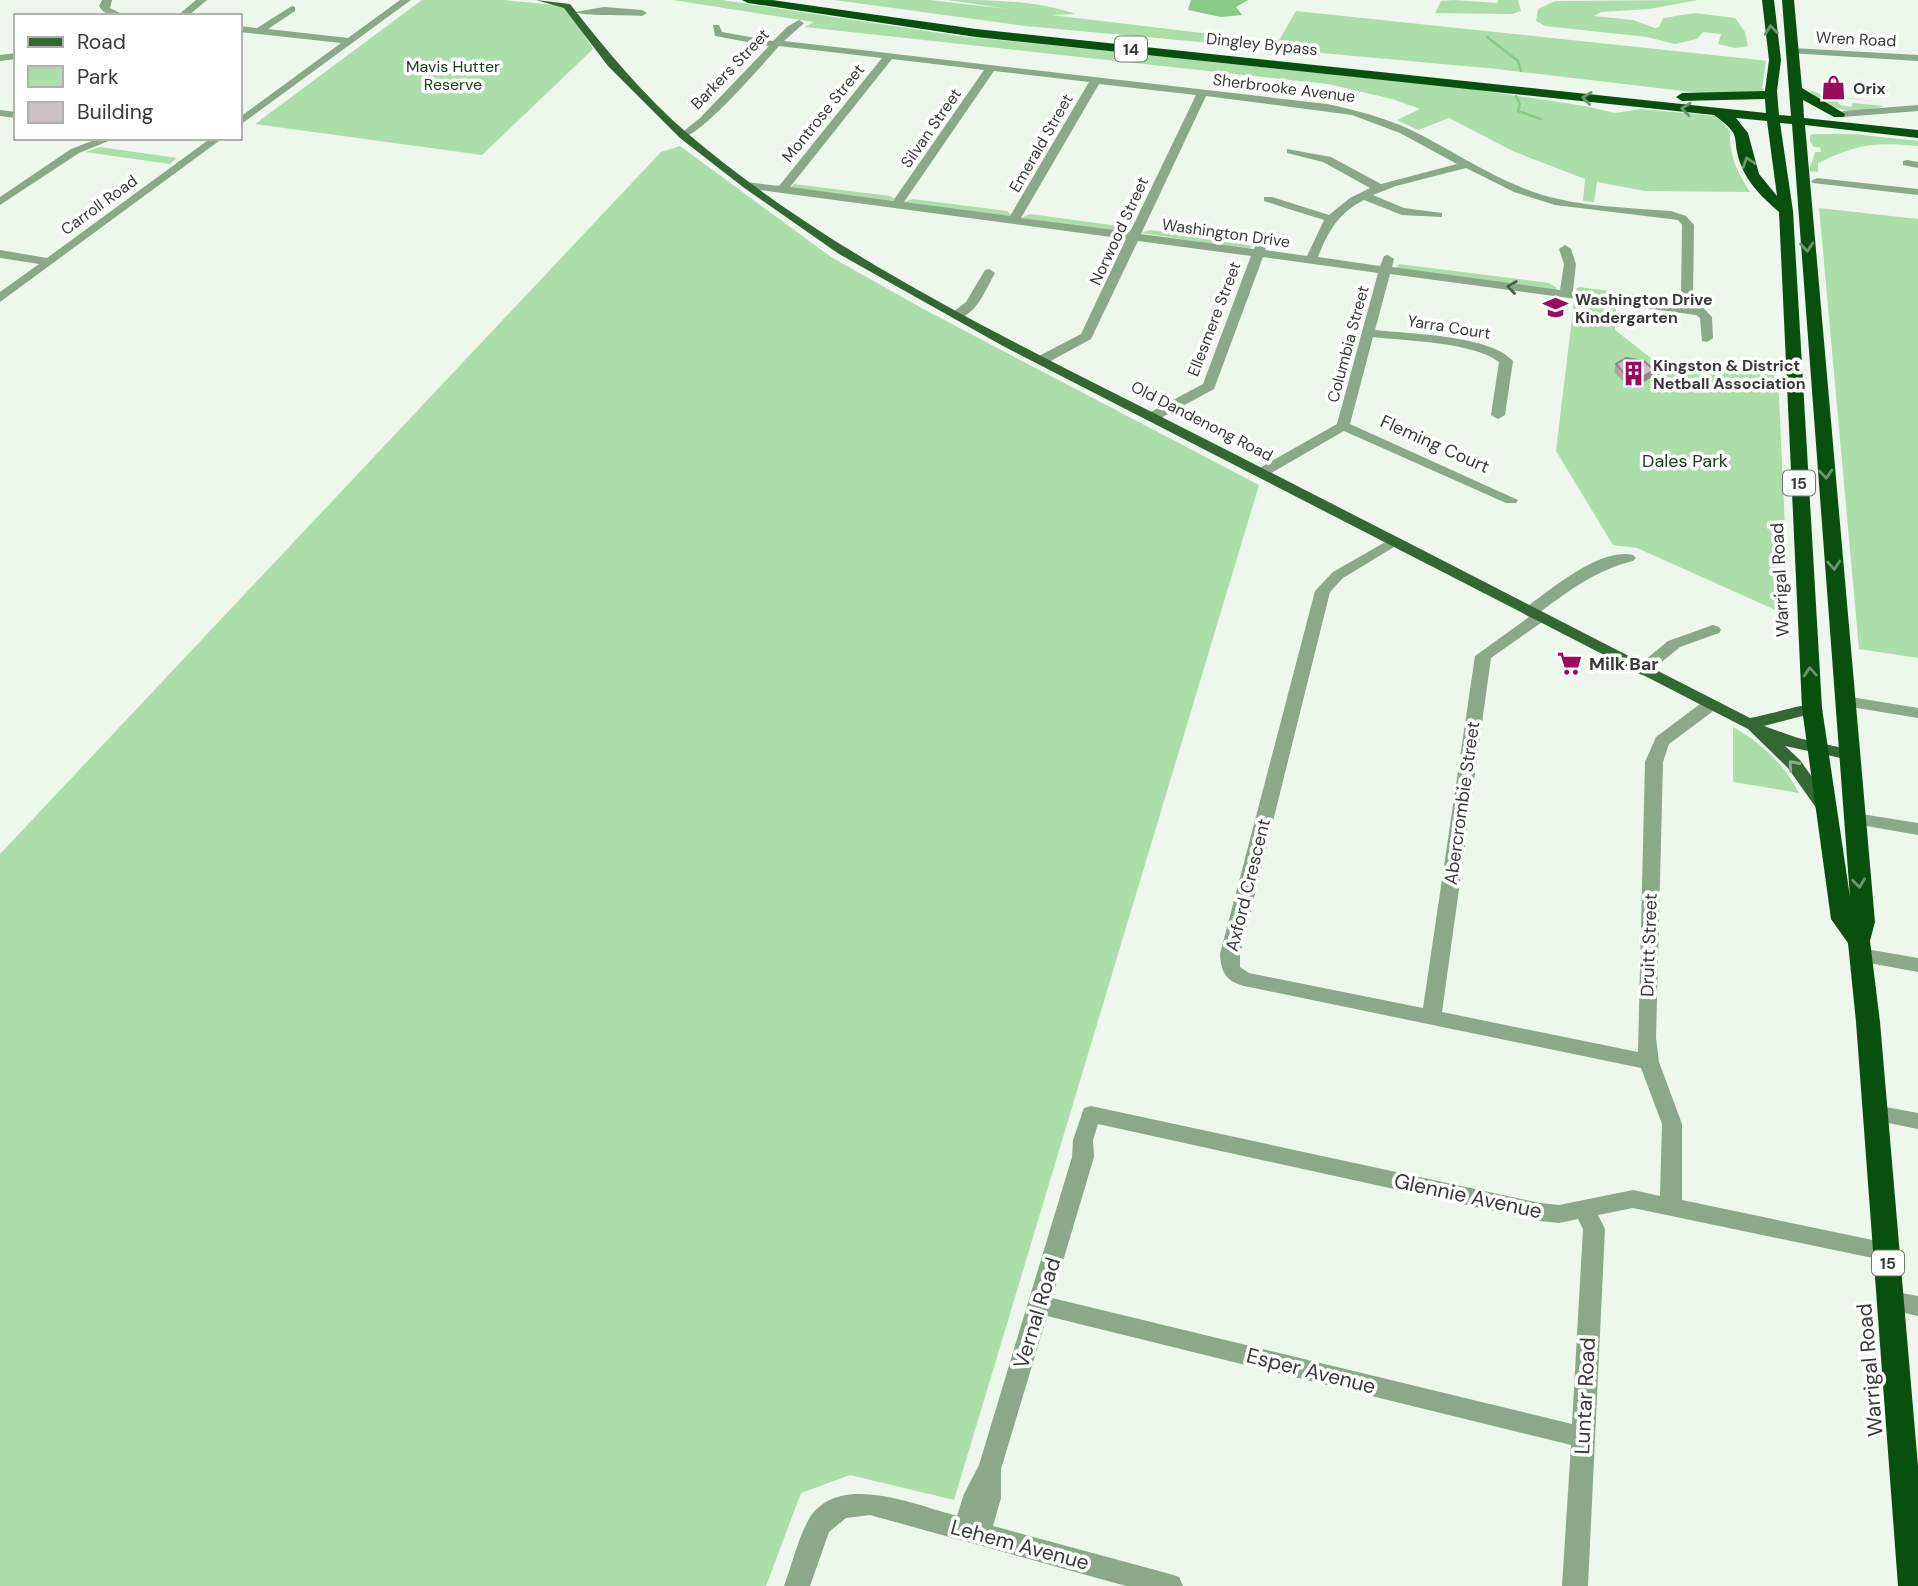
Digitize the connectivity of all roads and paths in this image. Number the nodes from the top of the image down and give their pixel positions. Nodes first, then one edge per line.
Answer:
1 (107, 0) edge
2 (202, 0) edge
3 (407, 0) edge
4 (541, 0) edge
5 (547, 0) edge
6 (748, 0) edge
7 (799, 0) edge
8 (1768, 0) edge
9 (1788, 0) edge
10 (571, 6) edge
11 (292, 9) dead end
12 (642, 13) dead end
13 (116, 14) edge
14 (184, 14) edge
15 (799, 23) dead end
16 (716, 27) dead end
17 (242, 29) edge
18 (259, 31) junction
19 (350, 41) junction
20 (776, 44) junction
21 (1793, 51) junction
22 (889, 56) junction
23 (1918, 58) edge
24 (991, 68) junction
25 (1096, 80) junction
26 (1797, 90) junction
27 (1202, 93) junction
28 (1772, 107) junction
29 (1915, 108) edge
30 (1718, 113) junction
31 (1841, 114) junction
32 (9, 115) edge
33 (242, 121) edge
34 (0, 122) edge
35 (1800, 123) junction
36 (1918, 123) edge
37 (1918, 134) edge
38 (684, 136) junction
39 (105, 140) edge
40 (215, 140) edge
41 (1291, 151) dead end
42 (1469, 164) junction
43 (741, 181) junction
44 (1817, 181) dead end
45 (786, 185) junction
46 (1381, 189) junction
47 (1918, 192) edge
48 (810, 194) junction
49 (1364, 196) junction
50 (1268, 199) dead end
51 (899, 200) junction
52 (0, 202) edge
53 (779, 209) junction
54 (1786, 211) junction
55 (1438, 215) dead end
56 (1016, 216) junction
57 (1331, 219) junction
58 (1136, 232) junction
59 (1260, 248) junction
60 (1565, 249) dead end
61 (0, 254) edge
62 (1313, 255) junction
63 (49, 262) junction
64 (1387, 265) junction
65 (989, 273) dead end
66 (1567, 289) junction
67 (0, 298) edge
68 (1688, 301) junction
69 (1701, 312) junction
70 (957, 315) junction
71 (1368, 333) junction
72 (1707, 338) dead end
73 (1042, 360) junction
74 (1498, 415) dead end
75 (1152, 417) junction
76 (1343, 426) junction
77 (1261, 473) junction
78 (1511, 500) dead end
79 (1394, 541) junction
80 (1628, 558) dead end
81 (1535, 614) junction
82 (1713, 630) dead end
83 (1641, 670) junction
84 (1845, 701) junction
85 (1710, 705) junction
86 (1812, 708) junction
87 (1918, 713) edge
88 (1751, 726) junction
89 (1816, 749) junction
90 (1850, 755) junction
91 (1825, 808) junction
92 (1855, 819) junction
93 (1918, 829) edge
94 (1859, 948) junction
95 (1918, 965) edge
96 (1431, 1018) junction
97 (1649, 1062) junction
98 (1875, 1113) junction
99 (1097, 1115) joint
100 (1918, 1121) edge
101 (1671, 1206) junction
102 (1584, 1209) junction
103 (1887, 1252) junction
104 (1891, 1301) junction
105 (1040, 1305) junction
106 (1918, 1306) edge
107 (1583, 1437) junction
108 (1913, 1525) edge
109 (972, 1532) junction
110 (797, 1586) edge
111 (1170, 1586) edge
112 (1575, 1586) edge
113 (1913, 1586) edge

1 - 13 street
2 - 14 street
3 - 19 street
4 - 5 main road
5 - 10 main road
30 -> 6 highway, Dingley Bypass / 14
7 - 28 highway, Dingley Bypass / 14
28 -> 8 highway, Warrigal Road / 15
9 - 21 highway, Warrigal Road / 15
10 - 12 street
10 - 38 main road, Old Dandenong Road
11 - 18 street
15 - 20 street, Barkers Street
16 - 20 street, Sherbrooke Avenue
17 - 18 street
18 - 19 street
19 - 33 street
20 - 22 street, Sherbrooke Avenue
20 - 38 street, Barkers Street
21 - 23 street, Wren Road
21 - 26 highway, Warrigal Road / 15
22 - 24 street, Sherbrooke Avenue
22 - 45 street, Montrose Street
24 - 25 street, Sherbrooke Avenue
24 - 51 street, Silvan Street
25 - 27 street, Sherbrooke Avenue
25 - 56 street, Emerald Street
26 - 31 highway
26 - 35 highway, Warrigal Road / 15
27 - 42 street, Sherbrooke Avenue
27 - 58 street, Norwood Street
28 - 30 highway, Dingley Bypass / 14
28 - 35 highway, 14
28 - 54 highway, Warrigal Road / 15
29 - 31 street
54 -> 30 highway
31 - 35 highway, 14
31 - 36 highway, 14
32 - 34 street
35 - 37 highway
35 -> 84 highway, Warrigal Road / 15
38 - 43 main road, Old Dandenong Road
39 - 52 street
40 - 63 street, Carroll Road
41 - 46 street
42 - 46 street
42 - 68 street, Sherbrooke Avenue
43 - 45 street, Washington Drive
43 - 53 main road, Old Dandenong Road
44 - 47 street
45 - 48 street, Washington Drive
45 - 51 street, Washington Drive
46 - 49 street
48 - 51 street, Washington Drive
48 - 53 street
49 - 55 street
49 - 57 street
50 - 57 street
51 - 56 street, Washington Drive
53 - 70 main road, Old Dandenong Road
86 -> 54 highway, Warrigal Road / 15
56 - 58 street, Washington Drive
57 - 62 street
58 - 59 street, Washington Drive
58 - 73 street, Norwood Street
59 - 62 street, Washington Drive
59 - 75 street, Ellesmere Street
60 - 66 street
61 - 63 street
62 - 64 street, Washington Drive
63 - 67 street, Carroll Road
64 - 66 street, Washington Drive
64 - 71 street, Columbia Street
65 - 70 street
66 - 68 street, Washington Drive
66 - 69 street, Washington Drive
68 - 69 street
69 - 72 street
70 - 73 main road, Old Dandenong Road
71 - 74 street, Yarra Court
71 - 76 street, Columbia Street
73 - 75 main road, Old Dandenong Road
75 - 77 main road, Old Dandenong Road
76 - 77 street, Columbia Street
76 - 78 street, Fleming Court
77 - 79 main road, Old Dandenong Road
79 - 81 main road, Old Dandenong Road
79 - 96 street, Axford Crescent
80 - 81 street, Abercrombie Street
81 - 83 main road, Old Dandenong Road
81 - 96 street, Abercrombie Street
82 - 83 street
83 - 85 main road, Old Dandenong Road
84 - 87 street
84 - 90 highway, Warrigal Road / 15
85 - 88 main road, Old Dandenong Road
85 - 97 street, Druitt Street
86 - 88 main road
86 - 89 highway, Warrigal Road / 15
88 - 89 main road, Old Dandenong Road
91 -> 88 main road
89 - 90 main road, Old Dandenong Road
89 - 91 highway, Warrigal Road / 15
90 - 92 highway, Warrigal Road / 15
91 - 94 highway, Warrigal Road / 15
92 - 93 street
92 -> 94 highway, Warrigal Road / 15
94 - 95 street
94 - 98 highway, Warrigal Road / 15
96 - 97 street, Axford Crescent
97 - 101 street, Druitt Street
98 - 100 street
98 - 103 highway, Warrigal Road / 15
99 - 102 street, Glennie Avenue
99 - 105 street, Vernal Road
101 - 102 street, Glennie Avenue
101 - 103 street, Glennie Avenue
102 - 107 street, Luntar Road
103 - 104 highway, Warrigal Road / 15
104 - 106 street
104 - 108 highway, Warrigal Road / 15
105 - 107 street, Esper Avenue
105 - 109 street, Vernal Road
107 - 112 street, Luntar Road
108 - 113 highway, Warrigal Road / 15
109 - 110 street, Lehem Avenue
109 - 111 street, Lehem Avenue

